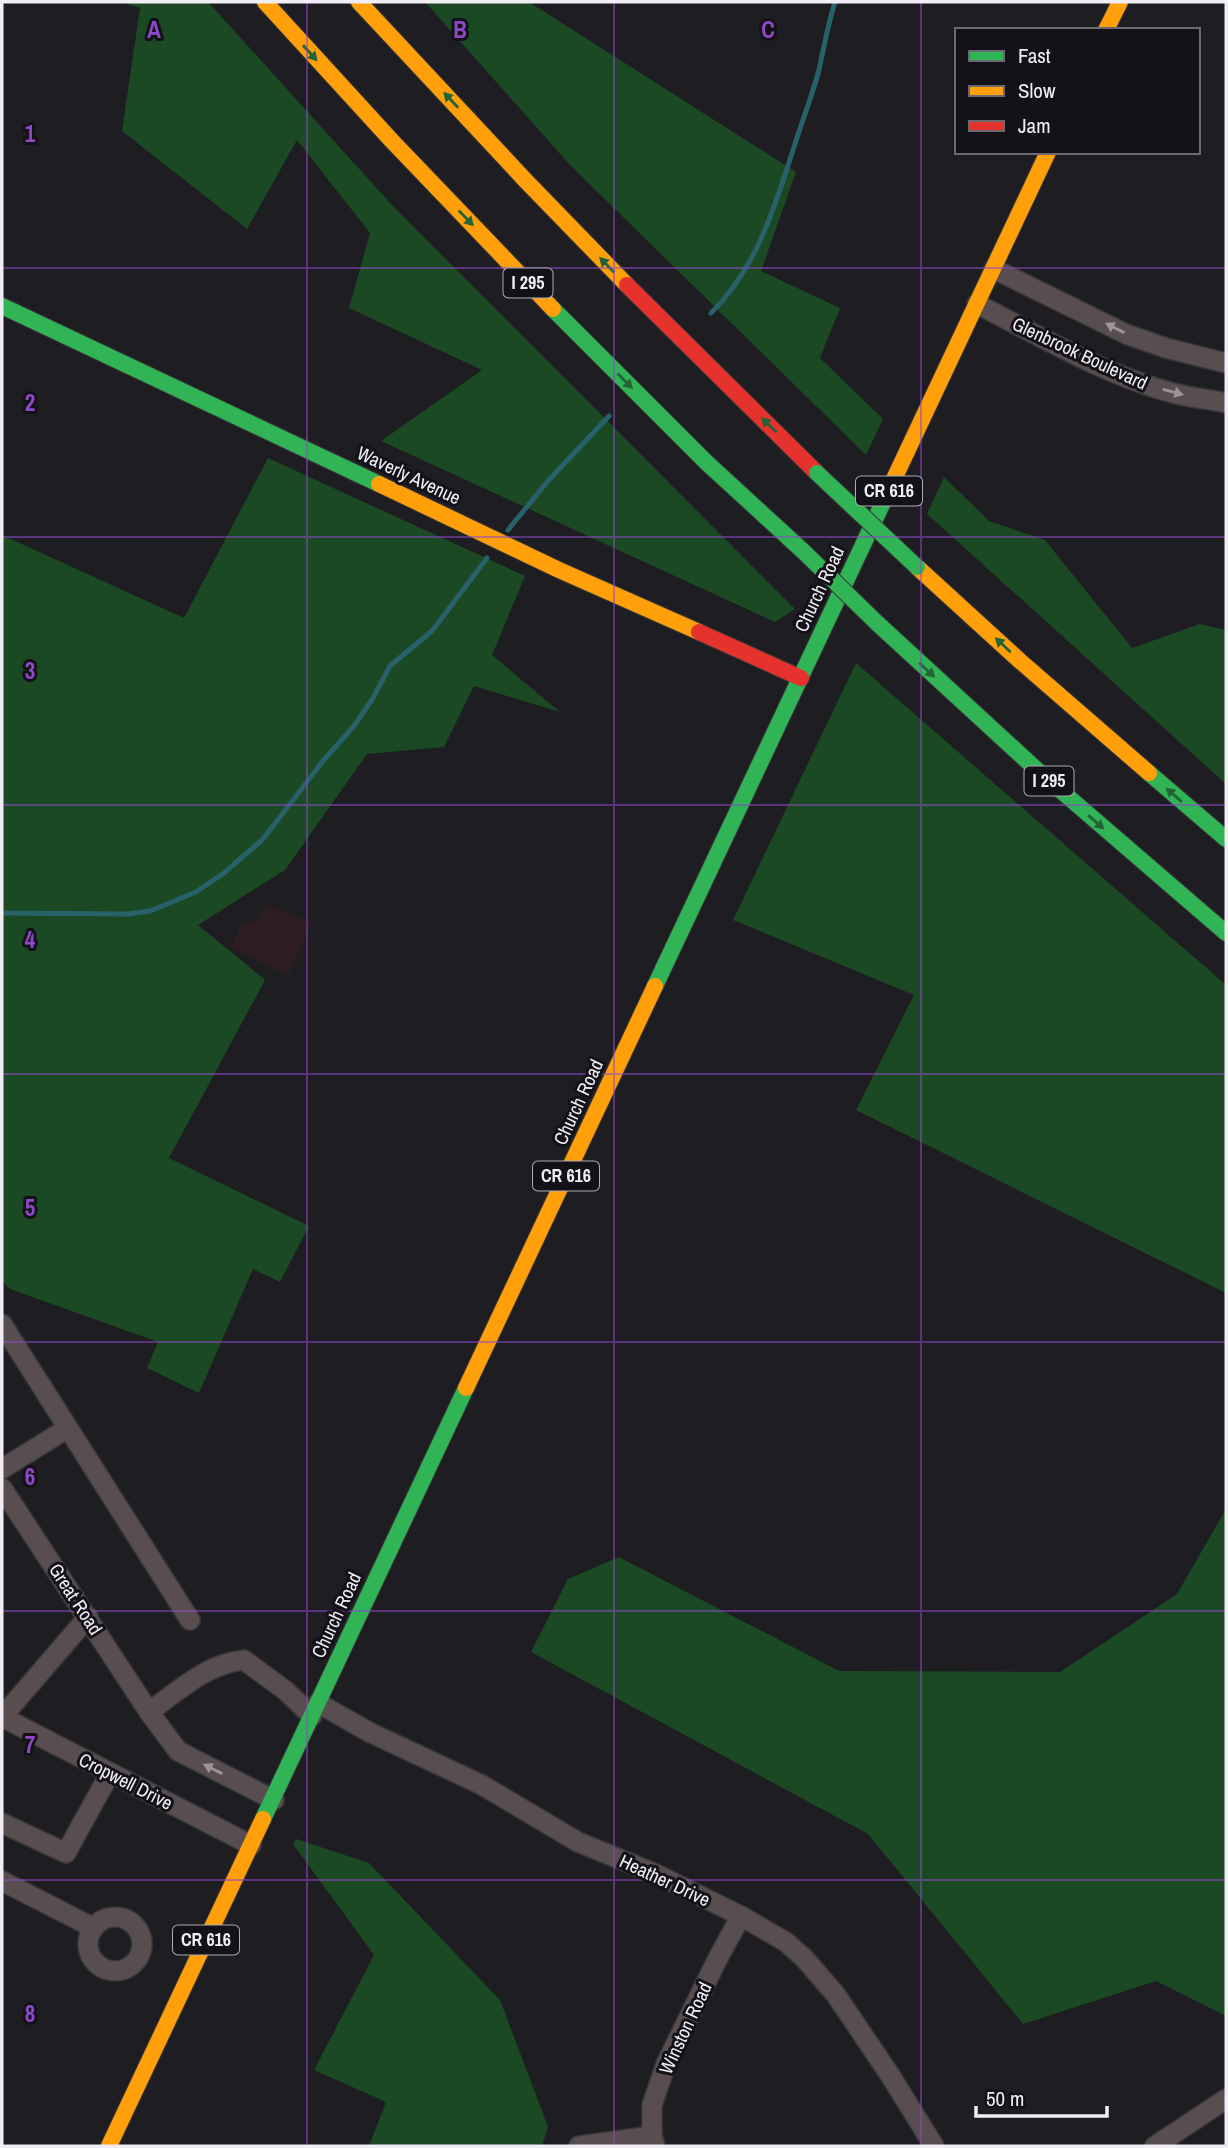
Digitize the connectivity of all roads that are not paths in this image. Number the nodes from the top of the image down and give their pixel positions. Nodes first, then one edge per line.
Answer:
1 (265, 2) edge
2 (359, 2) edge
3 (1119, 2) edge
4 (1107, 28) edge
5 (1047, 154) edge
6 (994, 269) junction
7 (977, 304) junction
8 (2, 306) edge
9 (1226, 363) edge
10 (1226, 403) edge
11 (801, 678) junction
12 (1226, 839) edge
13 (1226, 933) edge
14 (2, 1324) edge
15 (68, 1428) junction
16 (2, 1469) edge
17 (2, 1488) edge
18 (88, 1617) junction
19 (190, 1620) dead end
20 (315, 1709) junction
21 (149, 1712) junction
22 (2, 1717) edge
23 (110, 1773) junction
24 (274, 1800) junction
25 (2, 1823) edge
26 (251, 1845) junction
27 (2, 1881) edge
28 (741, 1916) junction
29 (94, 1928) dead end
30 (1226, 2099) edge
31 (653, 2141) edge
32 (109, 2146) edge
33 (579, 2146) edge
34 (934, 2146) edge
35 (1155, 2146) edge

1 -> 13 main road, I 295, bridge
12 -> 2 main road, bridge
3 - 4 main road
5 - 6 main road, Church Road / CR 616
6 - 7 main road, Church Road / CR 616
9 -> 6 street, Glenbrook Boulevard
7 -> 10 street, Glenbrook Boulevard
7 - 11 main road, Church Road / CR 616
8 - 11 main road, Waverly Avenue
11 - 20 main road, Church Road / CR 616
14 - 15 street
15 - 16 street
15 - 19 street
17 - 18 street, Great Road
18 - 21 street, Great Road
18 - 22 street
20 - 21 street
20 - 24 main road, Church Road / CR 616
20 - 28 street, Heather Drive
24 -> 21 street, Great Road
22 - 23 street, Cropwell Drive
23 - 25 street
23 - 26 street, Cropwell Drive
24 - 26 main road, Church Road / CR 616
26 - 32 main road, Church Road / CR 616
27 - 29 street
28 - 31 street, Winston Road
28 - 34 street, Heather Drive
30 - 35 street
31 - 33 street

